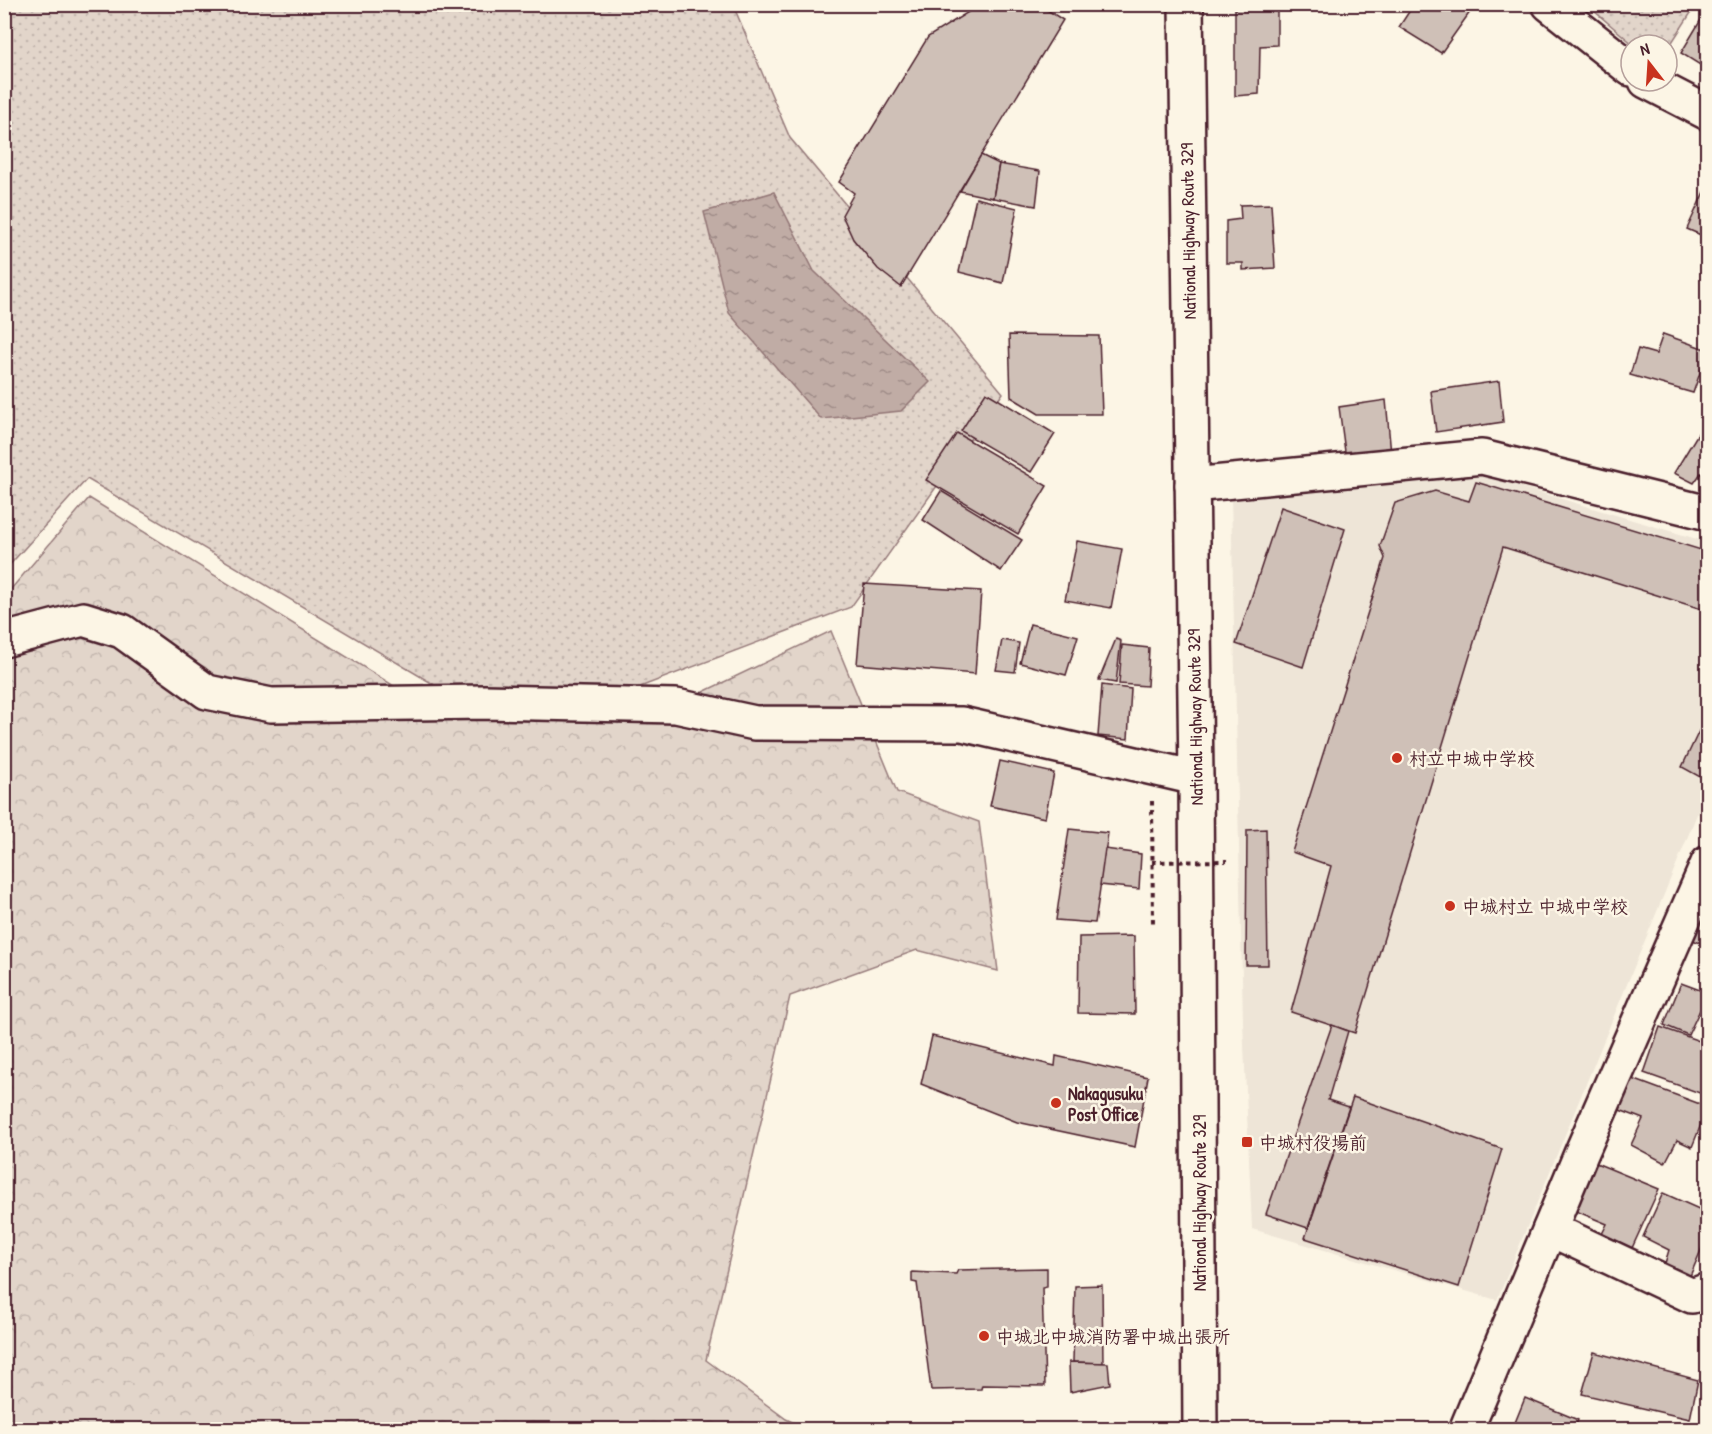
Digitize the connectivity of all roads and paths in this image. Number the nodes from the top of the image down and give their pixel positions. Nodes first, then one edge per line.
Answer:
1 (1186, 4) edge
2 (1549, 4) edge
3 (1619, 59) edge
4 (1669, 93) edge
5 (1707, 113) edge
6 (1192, 485) junction
7 (1707, 513) edge
8 (4, 640) edge
9 (1196, 778) junction
10 (1152, 795) dead end
11 (1227, 861) dead end
12 (1152, 862) junction
13 (1707, 863) edge
14 (1153, 926) dead end
15 (1550, 1228) junction
16 (1707, 1290) edge
17 (1200, 1430) edge
18 (1466, 1430) edge

1 - 6 main road, National Highway Route 329
2 - 3 main road
4 - 5 main road
6 - 7 main road
6 - 9 main road, National Highway Route 329
8 - 9 main road
9 - 17 main road, National Highway Route 329
10 - 12 path
11 - 12 path, bridge
12 - 14 path
13 - 15 main road
15 - 16 main road
15 - 18 main road

